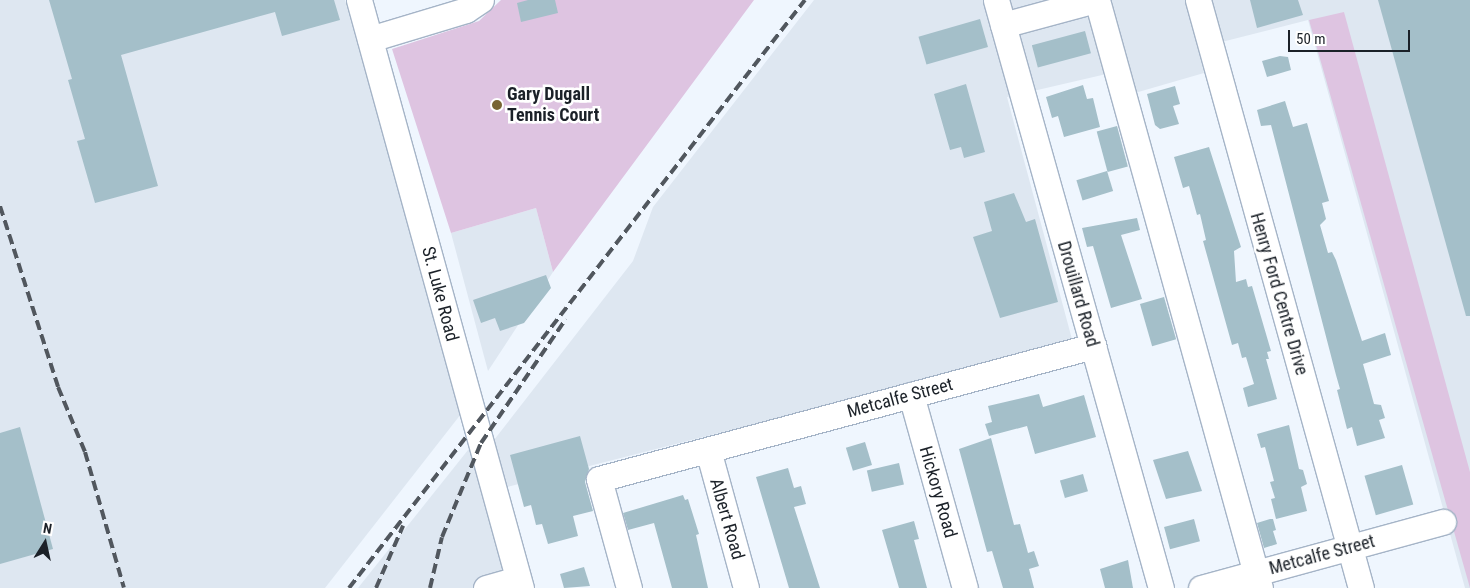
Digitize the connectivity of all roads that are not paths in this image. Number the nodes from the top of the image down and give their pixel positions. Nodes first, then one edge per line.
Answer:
1 (359, 0) edge
2 (996, 0) edge
3 (1096, 0) edge
4 (1198, 0) edge
5 (470, 3) edge
6 (1003, 26) junction
7 (370, 39) junction
8 (1093, 346) junction
9 (911, 395) junction
10 (708, 450) junction
11 (1443, 522) dead end
12 (1350, 548) junction
13 (1258, 581) edge
14 (520, 583) edge
15 (486, 588) edge
16 (629, 588) edge
17 (746, 588) edge
18 (964, 588) edge
19 (1161, 588) edge
20 (1201, 588) edge
21 (1361, 588) edge

1 - 7 street, St. Luke Road
2 - 6 street, Drouillard Road
3 - 6 street
3 - 13 street
4 - 12 street, Henry Ford Centre Drive
5 - 7 street
6 - 8 street, Drouillard Road
7 - 14 street, St. Luke Road
8 - 9 street, Metcalfe Street
8 - 19 street, Drouillard Road
9 - 10 street, Metcalfe Street
9 - 18 street, Hickory Road
10 - 16 street, Metcalfe Street
10 - 17 street, Albert Road
11 - 12 street, Metcalfe Street
12 - 13 street, Metcalfe Street
12 - 21 street, Henry Ford Centre Drive
13 - 20 street, Metcalfe Street
14 - 15 street

